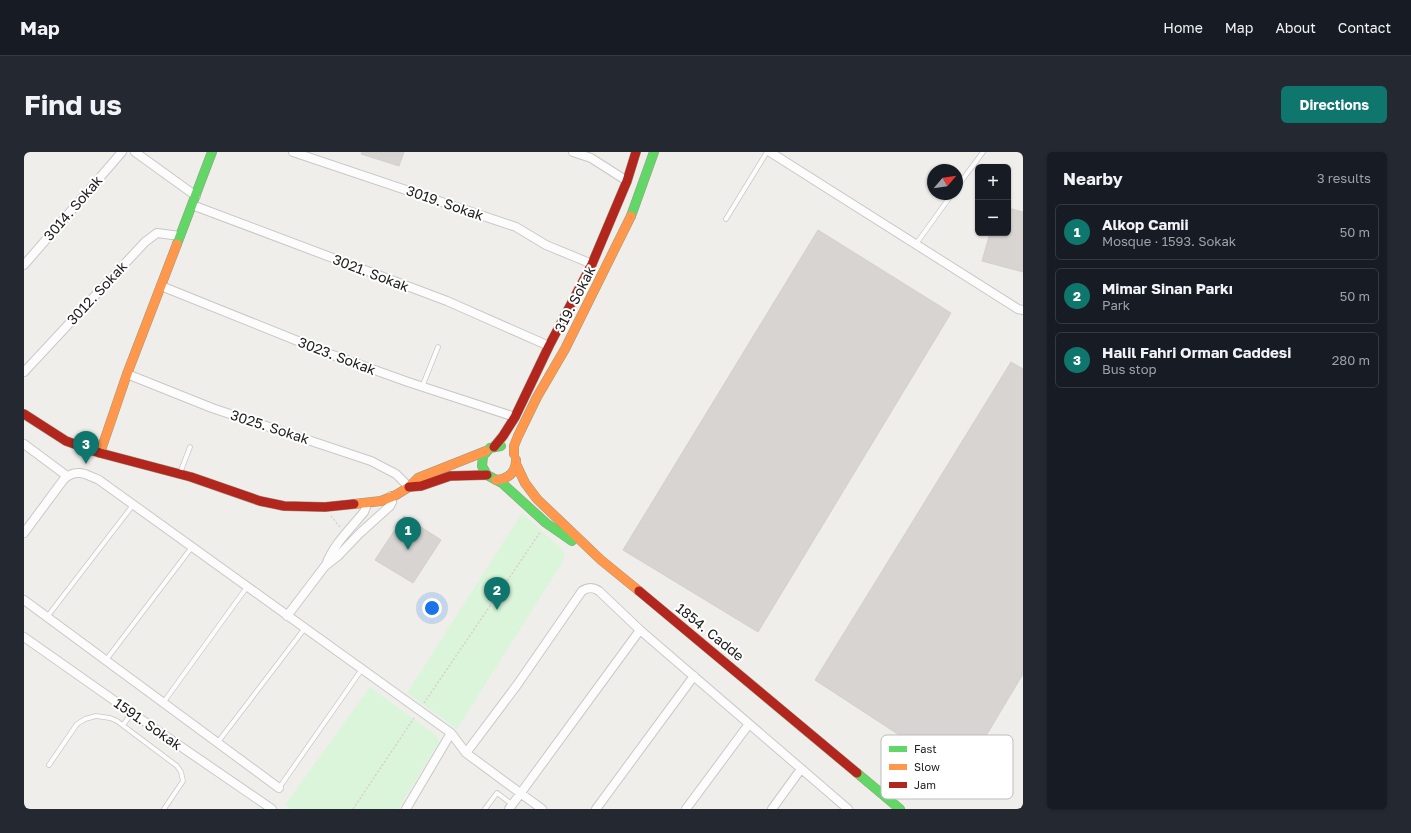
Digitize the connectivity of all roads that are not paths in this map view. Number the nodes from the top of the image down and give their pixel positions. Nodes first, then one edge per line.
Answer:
1 (122, 152) edge
2 (135, 152) edge
3 (212, 152) edge
4 (293, 152) edge
5 (573, 152) edge
6 (636, 152) edge
7 (654, 152) edge
8 (767, 152) edge
9 (770, 152) edge
10 (983, 152) edge
11 (963, 179) edge
12 (627, 181) junction
13 (194, 200) junction
14 (948, 200) edge
15 (726, 219) dead end
16 (180, 236) junction
17 (916, 244) junction
18 (24, 264) edge
19 (592, 264) junction
20 (161, 286) junction
21 (1023, 310) edge
22 (549, 346) junction
23 (438, 347) dead end
24 (24, 372) edge
25 (127, 374) junction
26 (422, 387) junction
27 (24, 414) edge
28 (515, 417) junction
29 (24, 444) edge
30 (190, 447) dead end
31 (490, 449) junction
32 (100, 453) junction
33 (514, 454) junction
34 (516, 464) junction
35 (180, 474) junction
36 (486, 475) junction
37 (67, 476) junction
38 (496, 480) junction
39 (409, 487) junction
40 (391, 496) junction
41 (366, 503) junction
42 (133, 505) junction
43 (348, 529) junction
44 (24, 533) edge
45 (360, 533) junction
46 (192, 547) junction
47 (601, 560) junction
48 (325, 566) junction
49 (247, 587) junction
50 (24, 600) edge
51 (287, 616) junction
52 (47, 617) junction
53 (305, 628) junction
54 (640, 630) junction
55 (24, 637) edge
56 (106, 660) junction
57 (362, 669) junction
58 (694, 676) junction
59 (163, 702) junction
60 (132, 713) junction
61 (749, 724) junction
62 (123, 725) junction
63 (451, 733) junction
64 (218, 743) junction
65 (466, 753) junction
66 (49, 765) dead end
67 (802, 769) junction
68 (279, 788) joint
69 (521, 793) junction
70 (881, 793) edge
71 (888, 799) edge
72 (511, 807) edge
73 (164, 809) edge
74 (271, 809) edge
75 (406, 809) edge
76 (485, 809) edge
77 (542, 809) edge
78 (596, 809) edge
79 (686, 809) edge
80 (772, 809) edge
81 (848, 809) edge
82 (900, 809) edge

1 - 18 street, 3014. Sokak
2 - 13 street, 3021. Sokak
3 - 13 main road
4 - 19 street, 3019. Sokak
5 - 12 street
6 - 12 main road, 319. Sokak
7 - 33 main road, 319. Sokak
8 - 15 lane
9 - 17 street
10 - 11 lane
12 - 19 main road, 319. Sokak
13 - 16 main road
13 - 22 street, 3021. Sokak
14 - 17 lane
16 - 20 main road
16 - 24 street, 3012. Sokak
17 - 21 street
19 - 22 main road, 319. Sokak
20 - 25 main road
20 - 26 street, 3023. Sokak
22 - 28 main road, 319. Sokak
23 - 26 lane
25 - 32 main road
25 - 39 street, 3025. Sokak
26 - 28 street, 3023. Sokak
27 - 32 main road
28 - 31 main road, 319. Sokak
29 - 37 street
30 - 35 lane
31 - 33 main road
31 - 36 main road
31 - 39 main road
32 - 35 main road
33 - 34 main road
34 - 38 main road
34 - 47 main road, 1854. Cadde
35 - 41 main road
36 - 38 main road
36 - 39 main road
37 - 42 street
37 - 44 street
38 - 47 main road
39 - 40 main road
40 - 41 main road
40 - 45 street
41 - 43 street
42 - 46 street
42 - 52 lane
43 - 45 street
43 - 48 street
45 - 48 street
46 - 49 street
46 - 56 lane
47 - 70 main road, 1854. Cadde
48 - 51 street
49 - 51 street
49 - 59 lane
50 - 52 street
51 - 53 street
52 - 56 street
53 - 57 street
53 - 64 lane
54 - 58 street
54 - 65 street
54 - 69 street
55 - 60 street, 1591. Sokak
56 - 59 street
57 - 63 street
57 - 68 lane
58 - 61 street
58 - 78 street
59 - 64 street
60 - 62 lane
60 - 74 street, 1591. Sokak
61 - 67 street
61 - 79 street
62 - 66 lane
62 - 73 lane
63 - 65 street
63 - 75 street
64 - 68 street
65 - 69 street
67 - 80 street
67 - 81 street
69 - 72 street
69 - 77 street
71 - 82 main road, 1854. Cadde
72 - 76 lane

